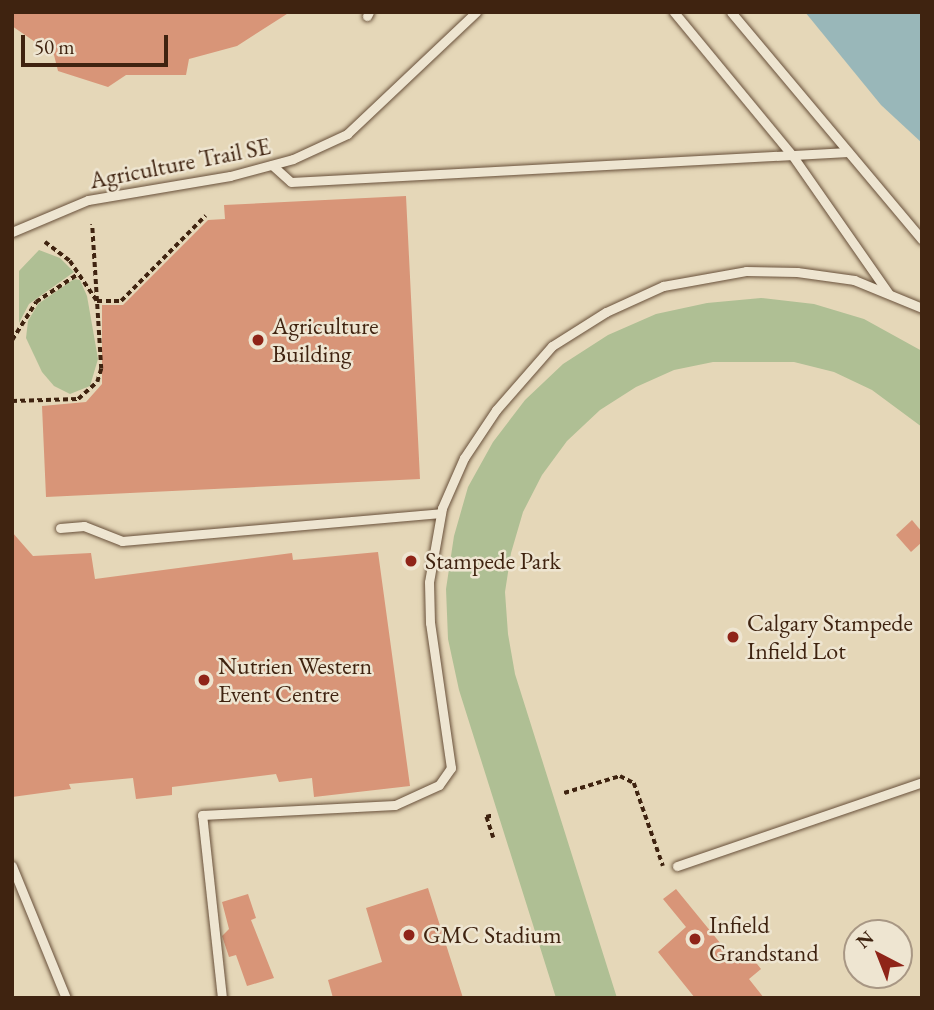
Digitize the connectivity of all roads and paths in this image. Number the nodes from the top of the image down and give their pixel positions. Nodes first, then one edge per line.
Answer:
1 (476, 12) edge
2 (674, 12) edge
3 (731, 12) edge
4 (848, 152) junction
5 (792, 155) junction
6 (272, 165) junction
7 (205, 216) dead end
8 (92, 224) dead end
9 (12, 232) edge
10 (922, 240) edge
11 (45, 242) dead end
12 (78, 274) junction
13 (890, 295) junction
14 (97, 302) junction
15 (922, 308) edge
16 (12, 340) edge
17 (12, 401) edge
18 (441, 513) junction
19 (60, 528) dead end
20 (922, 782) edge
21 (564, 793) dead end
22 (494, 815) dead end
23 (493, 838) dead end
24 (12, 866) edge
25 (677, 866) joint
26 (66, 998) edge
27 (222, 998) edge

1 - 6 lane, Agriculture Trail SE
2 - 5 lane
3 - 4 lane
4 - 5 lane
4 - 10 lane
5 - 6 lane
5 - 13 lane
6 - 9 lane, Agriculture Trail SE
7 - 14 path
8 - 14 path
11 - 12 path
12 - 14 path
12 - 16 path
13 - 15 lane
13 - 18 lane
14 - 17 path
18 - 19 lane
18 - 27 lane
20 - 25 lane
21 - 25 path
22 - 23 path
24 - 26 lane

